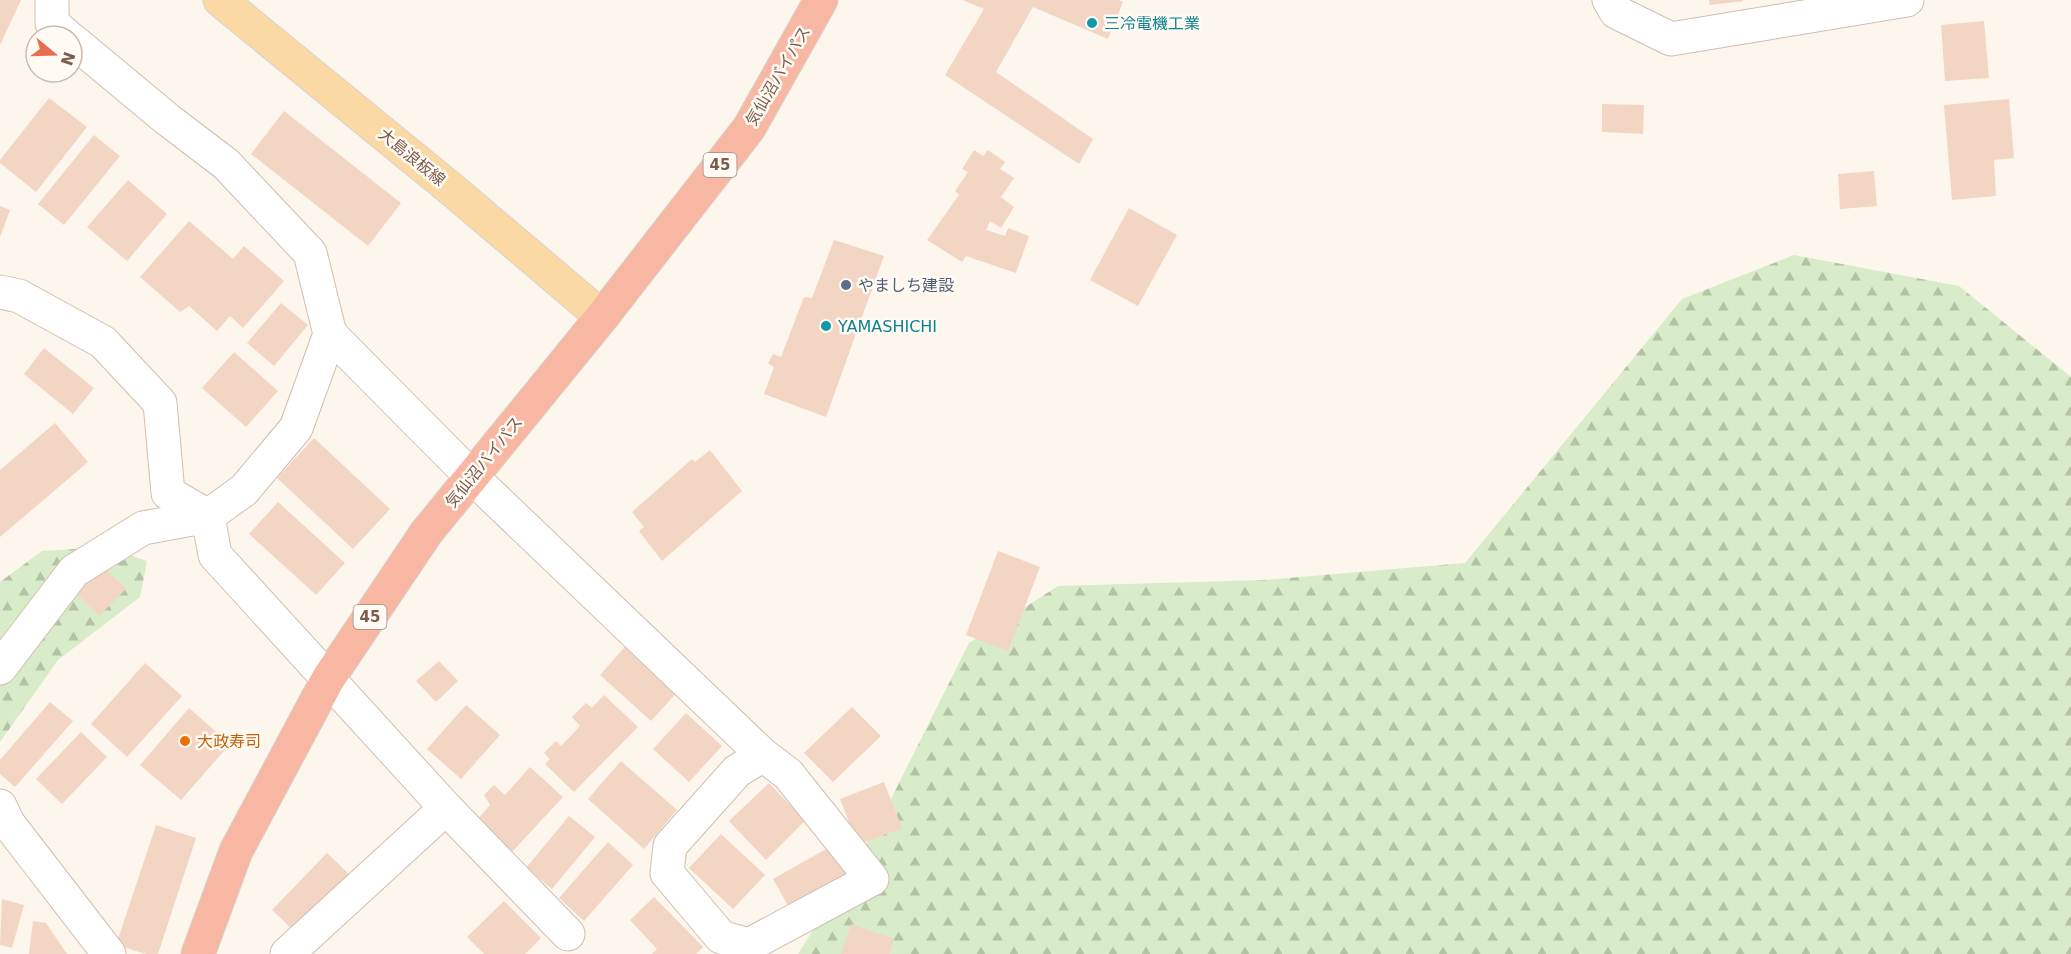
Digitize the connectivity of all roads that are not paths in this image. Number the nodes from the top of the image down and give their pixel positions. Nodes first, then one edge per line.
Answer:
1 (52, 0) edge
2 (220, 0) edge
3 (820, 0) edge
4 (1609, 0) edge
5 (1905, 0) edge
6 (53, 24) edge
7 (84, 50) edge
8 (0, 292) edge
9 (602, 317) junction
10 (330, 334) junction
11 (472, 477) junction
12 (208, 516) junction
13 (0, 668) edge
14 (328, 679) junction
15 (763, 755) junction
16 (0, 806) edge
17 (446, 808) junction
18 (568, 934) dead end
19 (109, 954) edge
20 (198, 954) edge
21 (287, 954) edge

1 - 6 street
2 - 9 main road, 大島浪板線
3 - 9 highway, 気仙沼バイパス / 45
4 - 5 street
7 - 10 street
8 - 12 street
9 - 11 highway, 気仙沼バイパス / 45
10 - 11 street
10 - 12 street
11 - 14 highway, 気仙沼バイパス / 45
11 - 15 street
12 - 13 street
12 - 14 street
14 - 17 street
14 - 20 highway, 気仙沼バイパス / 45
15 - 15 street
16 - 19 street
17 - 18 street
17 - 21 street

